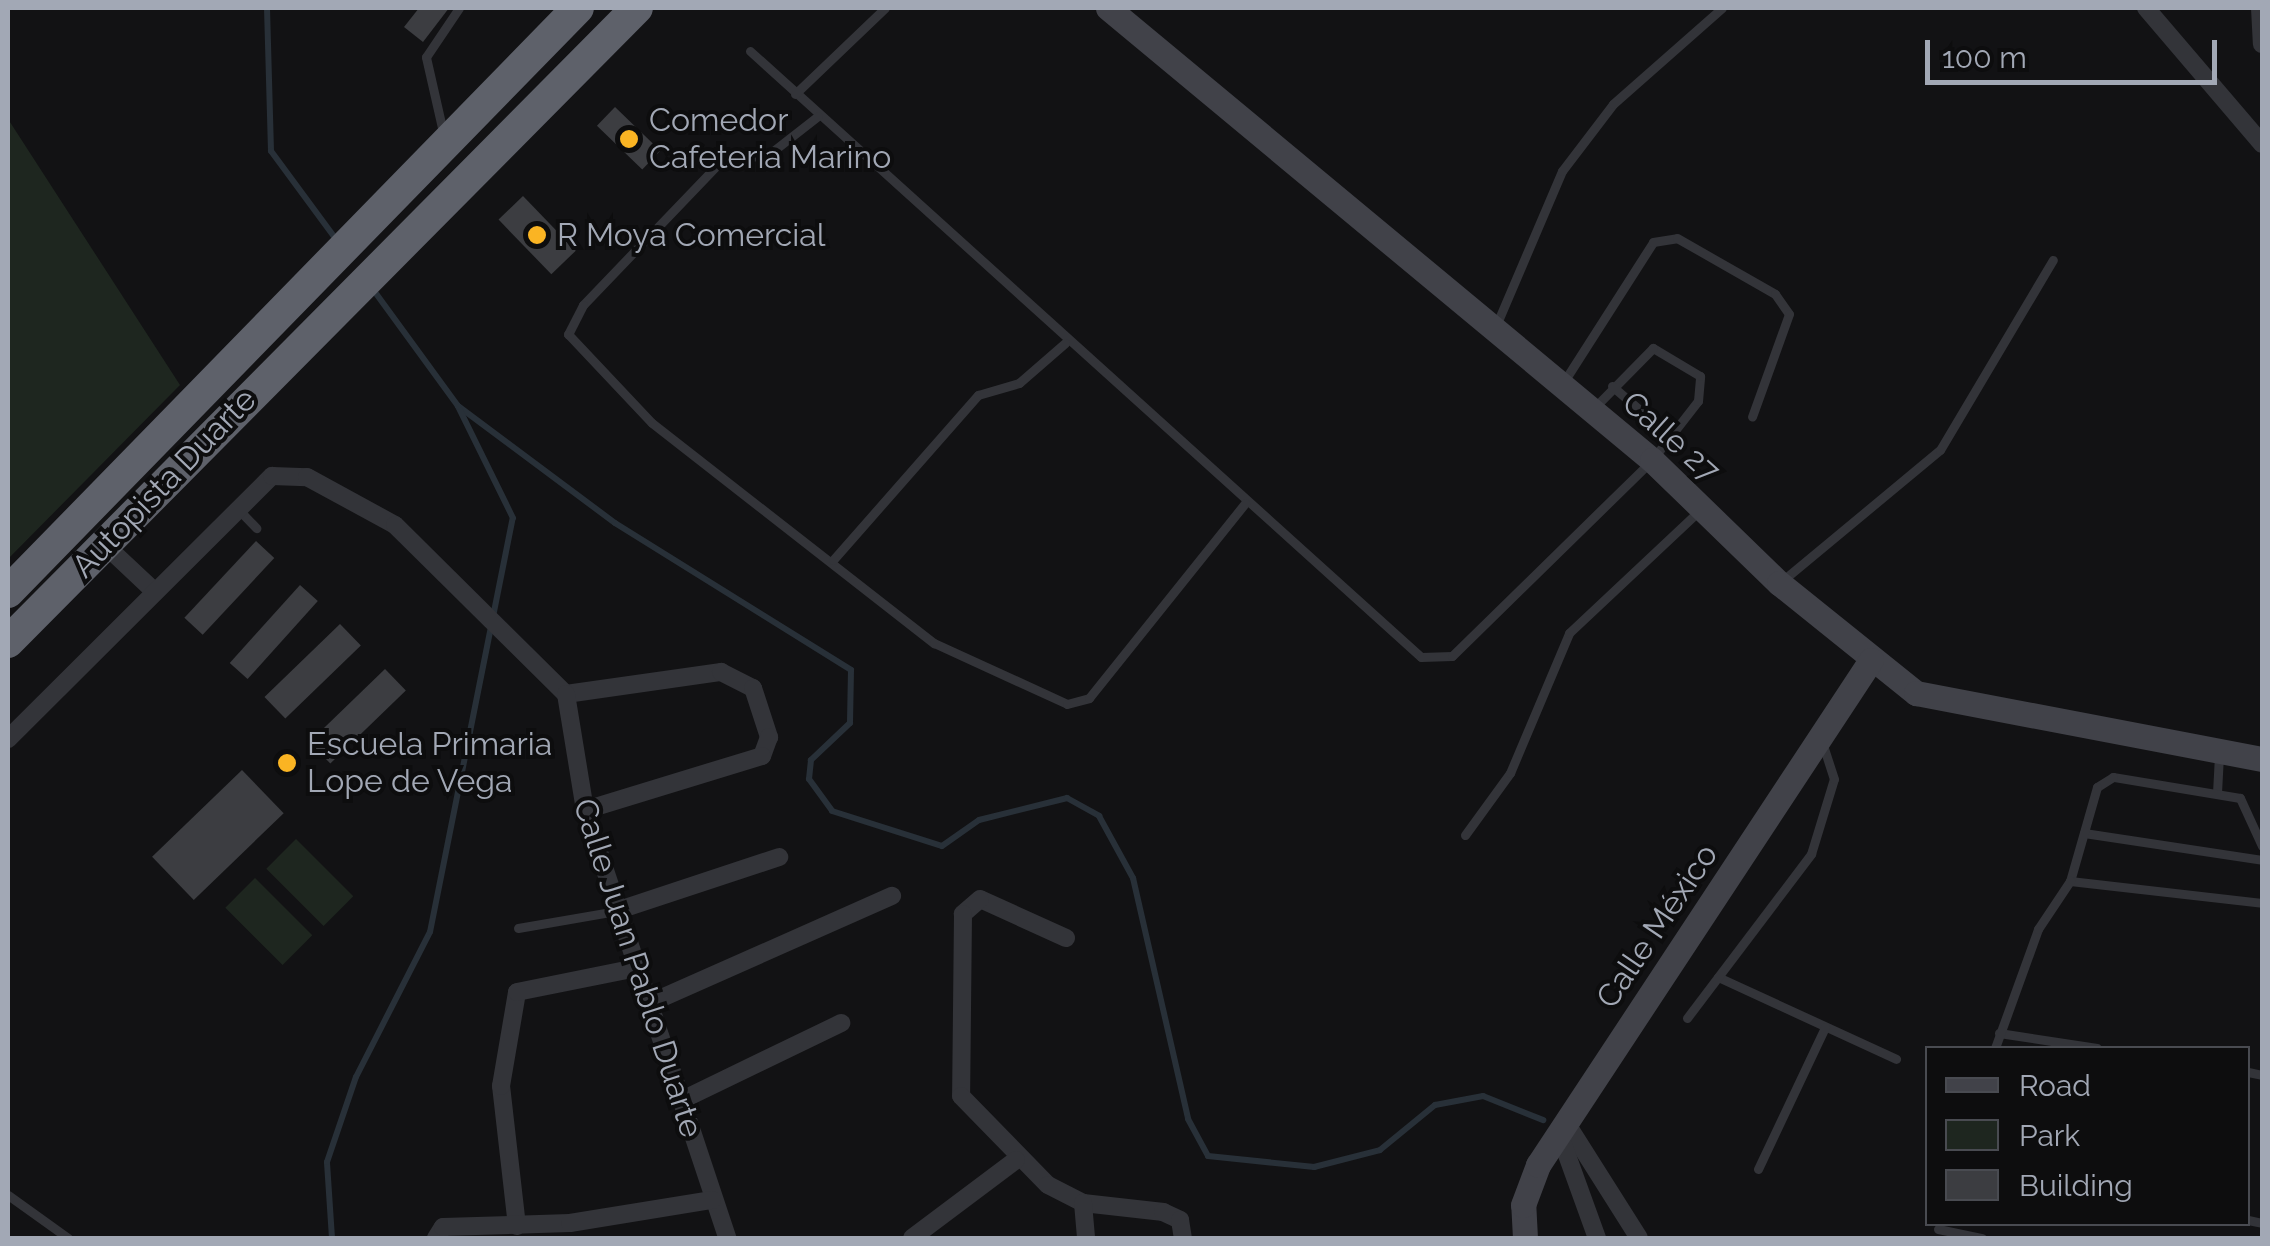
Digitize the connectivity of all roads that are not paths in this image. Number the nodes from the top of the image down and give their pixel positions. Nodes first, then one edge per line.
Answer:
1 (458, 8) edge
2 (578, 8) edge
3 (637, 8) edge
4 (885, 8) edge
5 (1108, 8) edge
6 (1722, 8) edge
7 (2146, 8) edge
8 (2260, 8) edge
9 (2262, 44) edge
10 (750, 51) dead end
11 (796, 94) junction
12 (818, 116) junction
13 (445, 140) junction
14 (2262, 144) edge
15 (2053, 260) dead end
16 (1494, 330) junction
17 (1065, 343) junction
18 (1562, 385) junction
19 (1612, 386) junction
20 (1592, 410) junction
21 (1752, 417) dead end
22 (1670, 436) junction
23 (1652, 460) junction
24 (1245, 502) junction
25 (235, 506) junction
26 (1702, 508) junction
27 (256, 528) dead end
28 (104, 544) junction
29 (834, 560) junction
30 (1780, 582) junction
31 (153, 590) junction
32 (8, 592) edge
33 (8, 642) edge
34 (1872, 660) junction
35 (566, 694) junction
36 (8, 739) edge
37 (1821, 739) junction
38 (2219, 751) junction
39 (2262, 759) edge
40 (2217, 793) junction
41 (585, 810) junction
42 (2084, 833) junction
43 (1465, 835) dead end
44 (2262, 846) edge
45 (779, 857) dead end
46 (2262, 860) edge
47 (2070, 881) junction
48 (892, 896) dead end
49 (2262, 903) edge
50 (616, 911) junction
51 (518, 928) dead end
52 (1066, 938) dead end
53 (636, 968) junction
54 (1718, 977) junction
55 (648, 1004) junction
56 (1687, 1018) dead end
57 (840, 1024) dead end
58 (1825, 1027) junction
59 (1999, 1033) junction
60 (1995, 1046) edge
61 (2083, 1046) edge
62 (1896, 1060) dead end
63 (682, 1100) junction
64 (1560, 1130) junction
65 (1016, 1160) junction
66 (1758, 1169) dead end
67 (8, 1195) edge
68 (712, 1200) junction
69 (1082, 1203) junction
70 (517, 1226) junction
71 (1181, 1229) edge
72 (1938, 1230) edge
73 (572, 1231) edge
74 (68, 1238) edge
75 (436, 1238) edge
76 (727, 1238) edge
77 (912, 1238) edge
78 (1086, 1238) edge
79 (1525, 1238) edge
80 (1597, 1238) edge
81 (1638, 1238) edge
82 (1982, 1238) edge

1 - 13 lane
2 - 13 highway
3 - 28 highway, Autopista Duarte
4 - 11 lane
5 - 16 street, Calle 27
6 - 16 lane
7 - 14 street
8 - 9 street
10 - 11 lane
11 - 12 lane
12 - 17 lane
12 - 29 lane
13 - 32 highway, Autopista Duarte
15 - 30 lane
16 - 18 street, Calle 27
17 - 24 lane
17 - 29 lane
18 - 20 street, Calle 27
18 - 21 lane
19 - 20 lane
19 - 22 lane
19 - 22 lane
20 - 23 street, Calle 27
22 - 23 lane
23 - 24 lane
23 - 26 street, Calle 27
24 - 29 lane
25 - 27 lane
25 - 31 street
25 - 35 street
26 - 30 street, Calle 27
26 - 43 lane
28 - 31 street
28 - 33 highway, Autopista Duarte
30 - 34 street, Calle 27
31 - 36 street
34 - 37 street, Calle México
34 - 38 street, Calle 27
35 - 41 street, Calle Juan Pablo Duarte
35 - 41 street
37 - 54 lane
37 - 64 street, Calle México
38 - 39 street, Calle 27
38 - 40 lane
40 - 42 lane
40 - 44 lane
41 - 50 street, Calle Juan Pablo Duarte
42 - 46 lane
42 - 47 lane
45 - 50 street
47 - 49 lane
47 - 59 lane
48 - 55 street
50 - 51 lane
50 - 53 street, Calle Juan Pablo Duarte
52 - 65 street
53 - 55 street, Calle Juan Pablo Duarte
53 - 70 street
54 - 56 lane
54 - 58 lane
55 - 63 street, Calle Juan Pablo Duarte
57 - 63 street
58 - 62 lane
58 - 66 lane
59 - 60 lane
59 - 61 lane
63 - 68 street, Calle Juan Pablo Duarte
64 - 79 street, Calle México
64 - 80 street
64 - 81 street
65 - 69 street
65 - 77 street
67 - 74 lane
68 - 73 street
68 - 76 street, Calle Juan Pablo Duarte
69 - 71 street
69 - 78 street
70 - 73 street
70 - 75 street
72 - 82 lane

